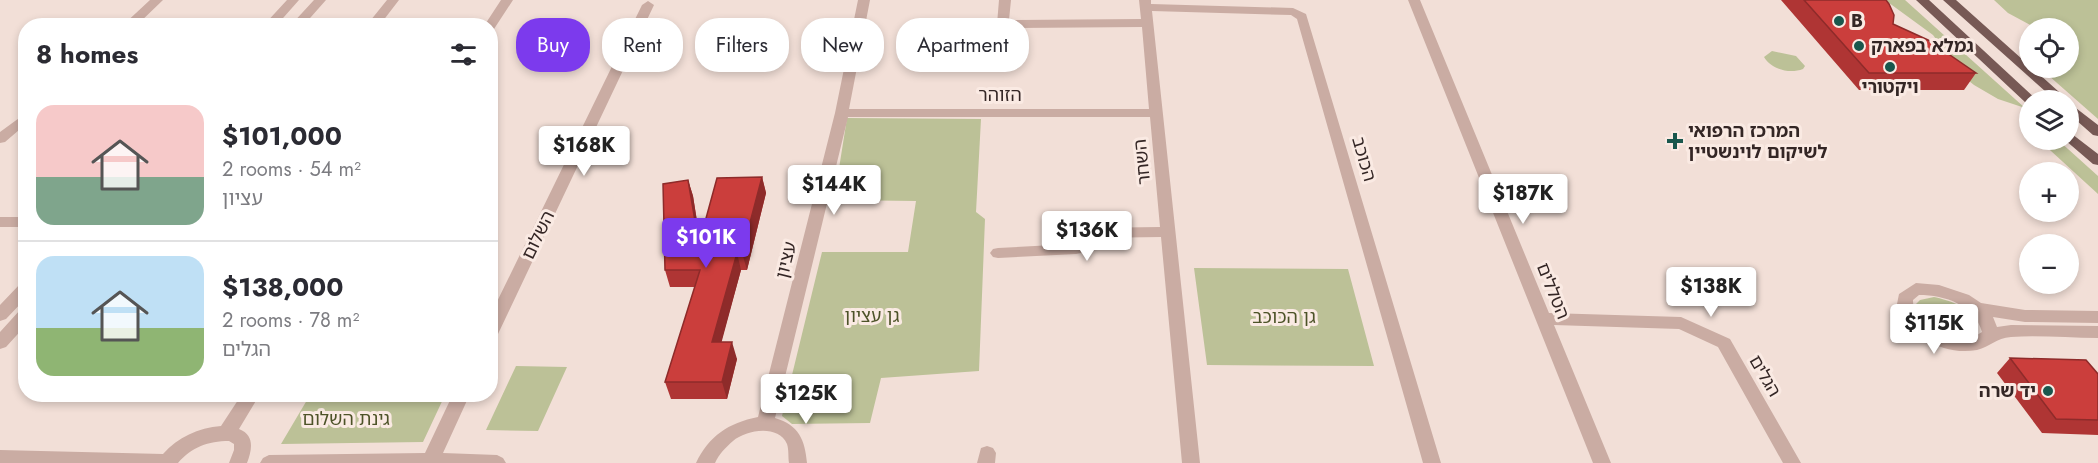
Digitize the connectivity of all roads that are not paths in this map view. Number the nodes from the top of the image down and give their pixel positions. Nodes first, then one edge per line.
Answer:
1 (157, 0) edge
2 (292, 0) edge
3 (320, 0) edge
4 (393, 0) edge
5 (507, 0) edge
6 (864, 0) edge
7 (1005, 0) edge
8 (1414, 0) edge
9 (1922, 0) edge
10 (1948, 0) edge
11 (648, 5) dead end
12 (1146, 10) edge
13 (137, 18) edge
14 (276, 18) edge
15 (303, 18) edge
16 (378, 18) edge
17 (495, 18) edge
18 (2020, 90) edge
19 (2051, 90) edge
20 (842, 113) junction
21 (1157, 113) junction
22 (2079, 116) edge
23 (13, 126) edge
24 (2098, 132) edge
25 (0, 139) edge
26 (2079, 145) edge
27 (2098, 162) edge
28 (0, 222) edge
29 (18, 222) edge
30 (1169, 232) junction
31 (998, 253) dead end
32 (18, 296) edge
33 (1976, 308) junction
34 (0, 315) edge
35 (498, 317) edge
36 (2098, 317) edge
37 (1543, 319) junction
38 (18, 323) edge
39 (2098, 332) edge
40 (1991, 334) junction
41 (0, 343) edge
42 (247, 402) edge
43 (458, 402) edge
44 (765, 423) junction
45 (227, 432) junction
46 (10, 460) edge
47 (430, 461) edge
48 (168, 462) edge
49 (238, 463) edge
50 (269, 463) edge
51 (497, 463) edge
52 (705, 463) edge
53 (798, 463) edge
54 (1191, 463) edge
55 (1432, 463) edge
56 (1602, 463) edge
57 (1792, 463) edge

1 - 13 street
2 - 14 street
3 - 15 street
4 - 16 street
5 - 17 street
6 - 20 street, עציון
7 - 12 street
8 - 37 street, הטללים
9 - 18 main road
10 - 19 main road
11 - 35 street, השלום
12 - 21 street, השחר
12 - 55 street, הכוכב
20 - 21 street, הזוהר
20 - 44 street, עציון
21 - 30 street, השחר
22 - 24 main road
23 - 25 street
26 - 27 main road
28 - 29 street
30 - 31 street
30 - 54 street, השחר
32 - 34 street
33 - 36 street
33 - 40 street
33 - 40 street
37 - 56 street, הטללים
37 - 57 street, הגלים
38 - 41 street
39 - 40 street
42 - 45 street
43 - 47 street
44 - 52 street
44 - 53 street
45 - 48 street
45 - 49 street
46 - 48 street
47 - 50 street
47 - 51 street

